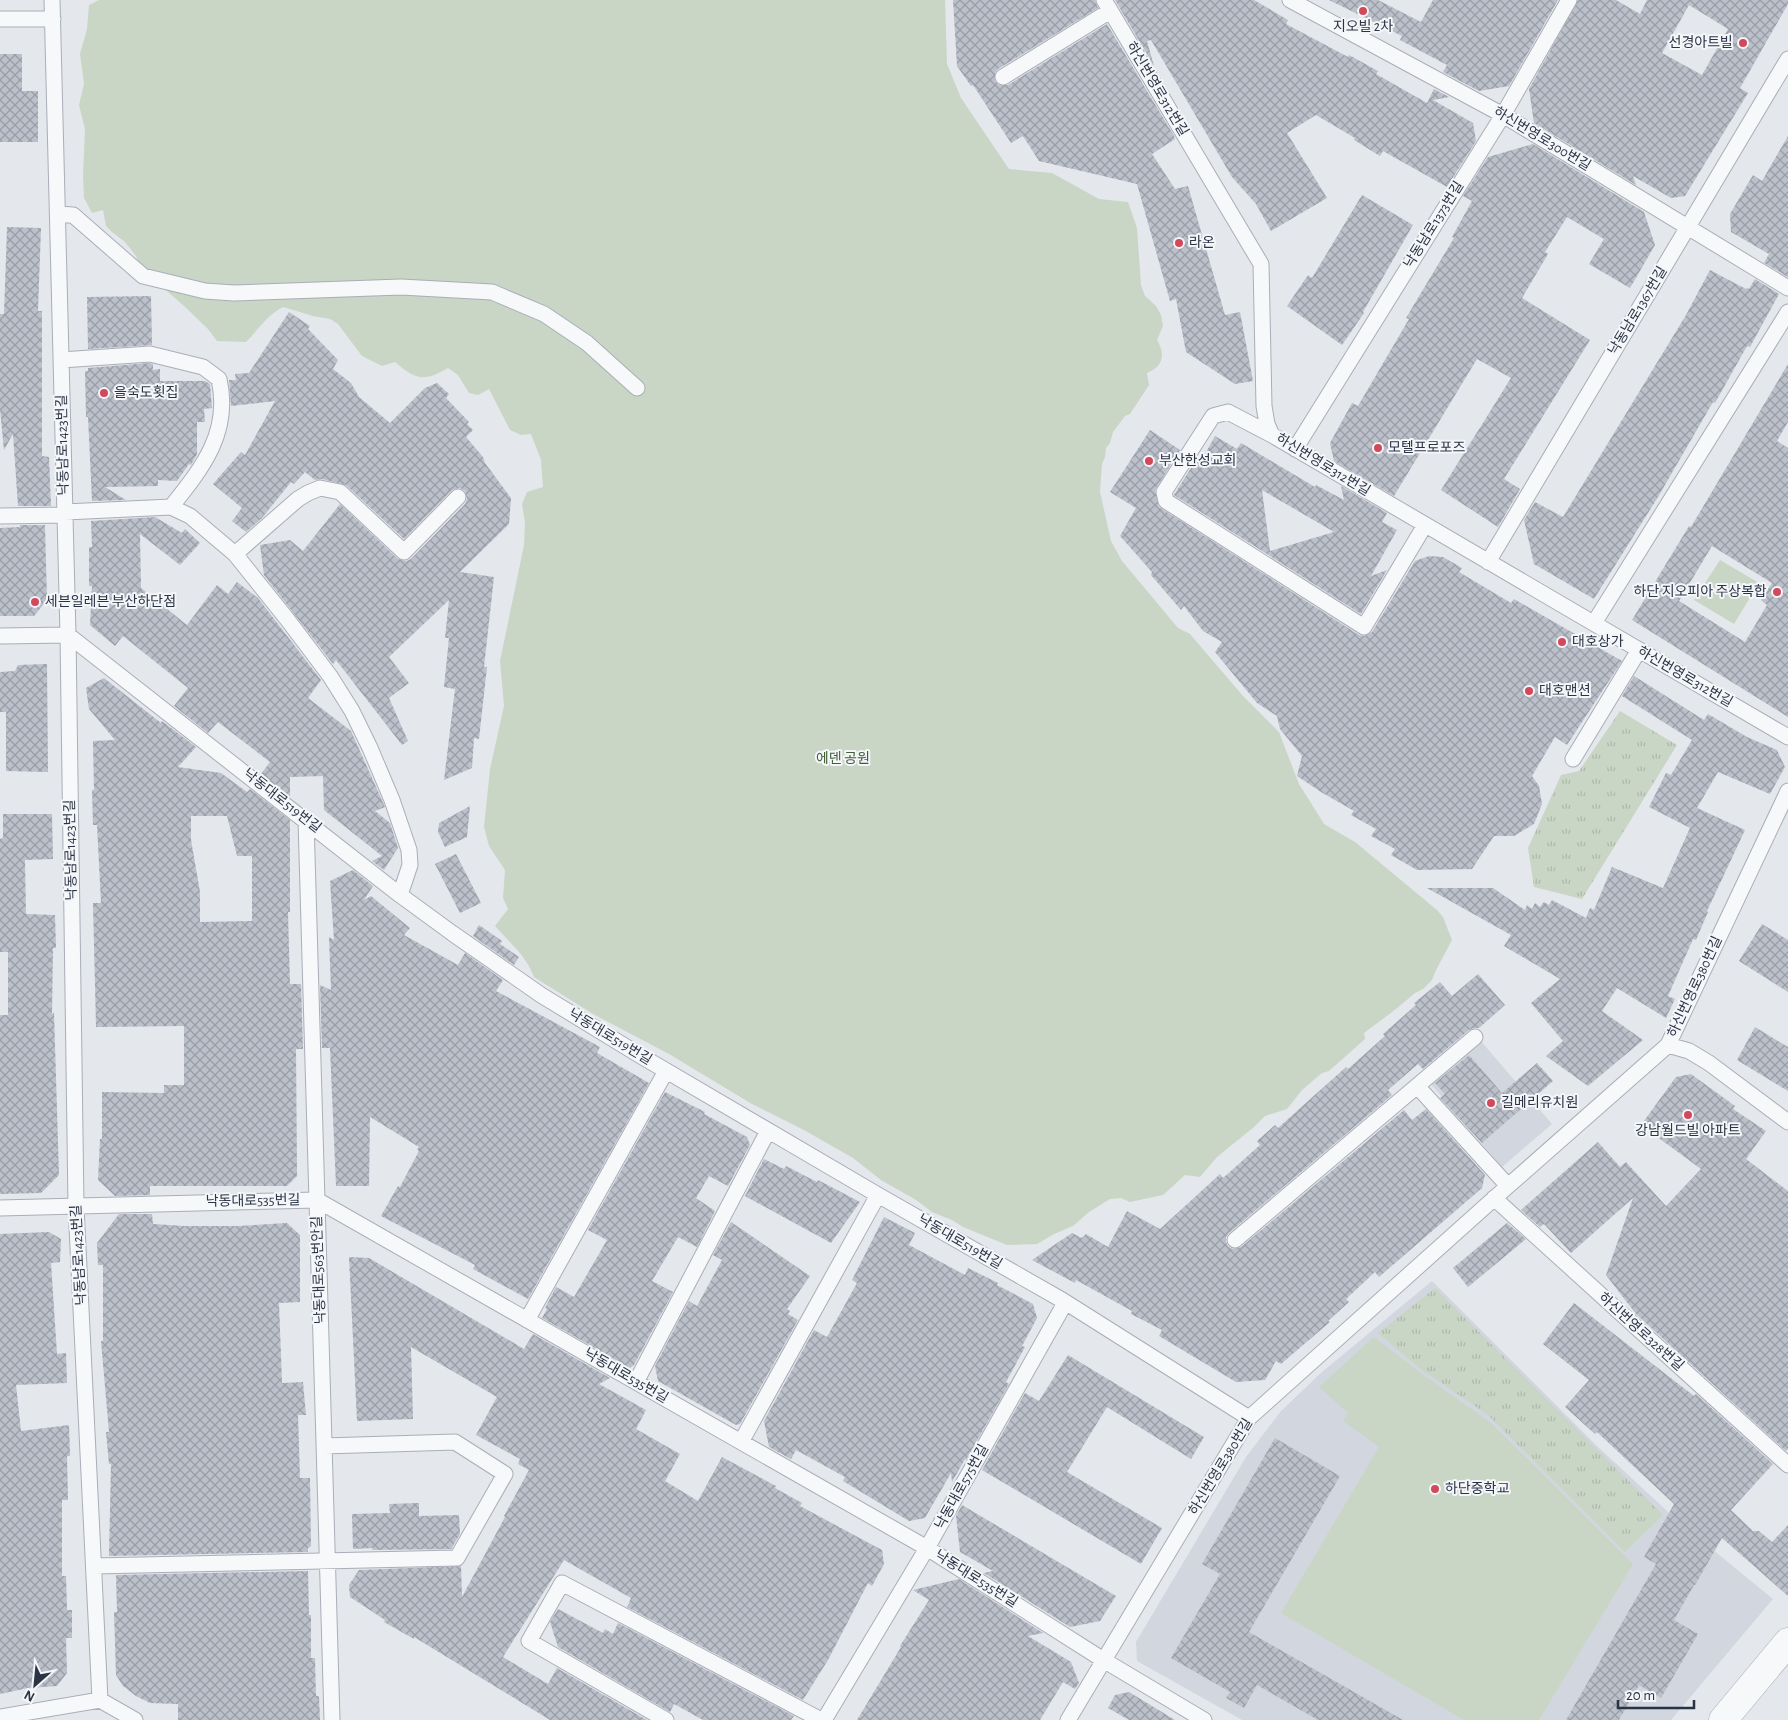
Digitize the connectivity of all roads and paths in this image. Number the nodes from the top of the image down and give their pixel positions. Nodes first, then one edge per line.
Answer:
1 (52, 0) edge
2 (1290, 0) edge
3 (1569, 0) edge
4 (1107, 6) edge
5 (53, 19) junction
6 (0, 20) edge
7 (1788, 59) edge
8 (1003, 77) dead end
9 (1503, 114) junction
10 (58, 214) junction
11 (1688, 226) junction
12 (1788, 288) edge
13 (1788, 312) edge
14 (61, 360) junction
15 (637, 388) dead end
16 (1272, 435) junction
17 (1295, 449) junction
18 (458, 497) dead end
19 (170, 507) junction
20 (65, 514) junction
21 (0, 516) edge
22 (1425, 525) junction
23 (235, 554) junction
24 (1488, 562) junction
25 (1594, 623) junction
26 (68, 635) junction
27 (0, 636) edge
28 (1639, 650) junction
29 (1788, 737) edge
30 (1573, 759) dead end
31 (1788, 791) edge
32 (306, 820) junction
33 (400, 895) junction
34 (1475, 1037) dead end
35 (1668, 1045) junction
36 (666, 1071) junction
37 (1417, 1086) junction
38 (1788, 1122) edge
39 (768, 1130) junction
40 (1508, 1186) junction
41 (878, 1195) junction
42 (1494, 1198) junction
43 (317, 1200) junction
44 (76, 1206) junction
45 (0, 1208) edge
46 (1235, 1240) dead end
47 (1066, 1302) junction
48 (527, 1320) junction
49 (636, 1382) junction
50 (1249, 1418) junction
51 (742, 1442) junction
52 (324, 1446) junction
53 (1788, 1466) edge
54 (928, 1548) junction
55 (328, 1561) junction
56 (94, 1566) junction
57 (1788, 1642) edge
58 (1105, 1661) junction
59 (100, 1700) junction
60 (0, 1718) edge
61 (135, 1720) edge
62 (332, 1720) edge
63 (666, 1720) edge
64 (823, 1720) edge
65 (1068, 1720) edge
66 (1204, 1720) edge
67 (1723, 1720) edge

1 - 5 lane, 낙동남로1423번길
2 - 9 lane, 하신번영로300번길
3 - 9 lane, 낙동남로1373번길
4 - 8 lane
4 - 16 lane, 하신번영로312번길
5 - 6 lane
5 - 10 lane, 낙동남로1423번길
7 - 11 lane, 낙동남로1367번길
9 - 11 lane, 하신번영로300번길
9 - 17 lane, 낙동남로1373번길
10 - 14 lane, 낙동남로1423번길
10 - 15 lane
11 - 12 lane, 하신번영로300번길
11 - 24 lane, 낙동남로1367번길
13 - 25 lane
14 - 19 lane
14 - 20 lane, 낙동남로1423번길
16 - 17 lane, 하신번영로312번길
16 - 22 lane
17 - 22 lane, 하신번영로312번길
18 - 23 lane
19 - 20 lane
19 - 23 lane
20 - 21 lane
20 - 26 lane, 낙동남로1423번길
22 - 24 lane, 하신번영로312번길
23 - 33 lane
24 - 25 lane, 하신번영로312번길
25 - 28 lane, 하신번영로312번길
26 - 27 lane
26 - 32 lane, 낙동대로519번길
26 - 44 lane, 낙동남로1423번길
28 - 29 lane, 하신번영로312번길
28 - 30 lane
31 - 35 lane, 하신번영로380번길
32 - 33 lane, 낙동대로519번길
32 - 43 lane, 낙동대로563번안길
33 - 36 lane, 낙동대로519번길
34 - 37 lane
35 - 38 lane
35 - 40 lane, 하신번영로380번길
36 - 39 lane, 낙동대로519번길
36 - 48 lane
37 - 40 lane
37 - 46 lane
39 - 41 lane, 낙동대로519번길
39 - 49 lane
40 - 42 lane, 하신번영로380번길
41 - 47 lane, 낙동대로519번길
41 - 51 lane
42 - 50 lane, 하신번영로380번길
42 - 53 lane, 하신번영로328번길
43 - 44 lane, 낙동대로535번길
43 - 48 lane, 낙동대로535번길
43 - 52 lane, 낙동대로563번안길
44 - 45 lane, 낙동대로535번길
44 - 56 lane, 낙동남로1423번길
47 - 50 lane, 낙동대로519번길
47 - 54 lane, 낙동대로575번길
48 - 49 lane, 낙동대로535번길
49 - 51 lane, 낙동대로535번길
50 - 58 lane, 하신번영로380번길
51 - 54 lane, 낙동대로535번길
52 - 55 lane, 낙동대로563번안길
52 - 55 lane
54 - 58 lane, 낙동대로535번길
54 - 64 lane, 낙동대로575번길
55 - 56 lane
55 - 62 lane, 낙동대로563번안길
56 - 59 lane, 낙동남로1423번길
57 - 67 street
58 - 65 lane, 하신번영로380번길
58 - 66 lane, 낙동대로535번길
59 - 60 lane
59 - 61 lane
63 - 64 lane

